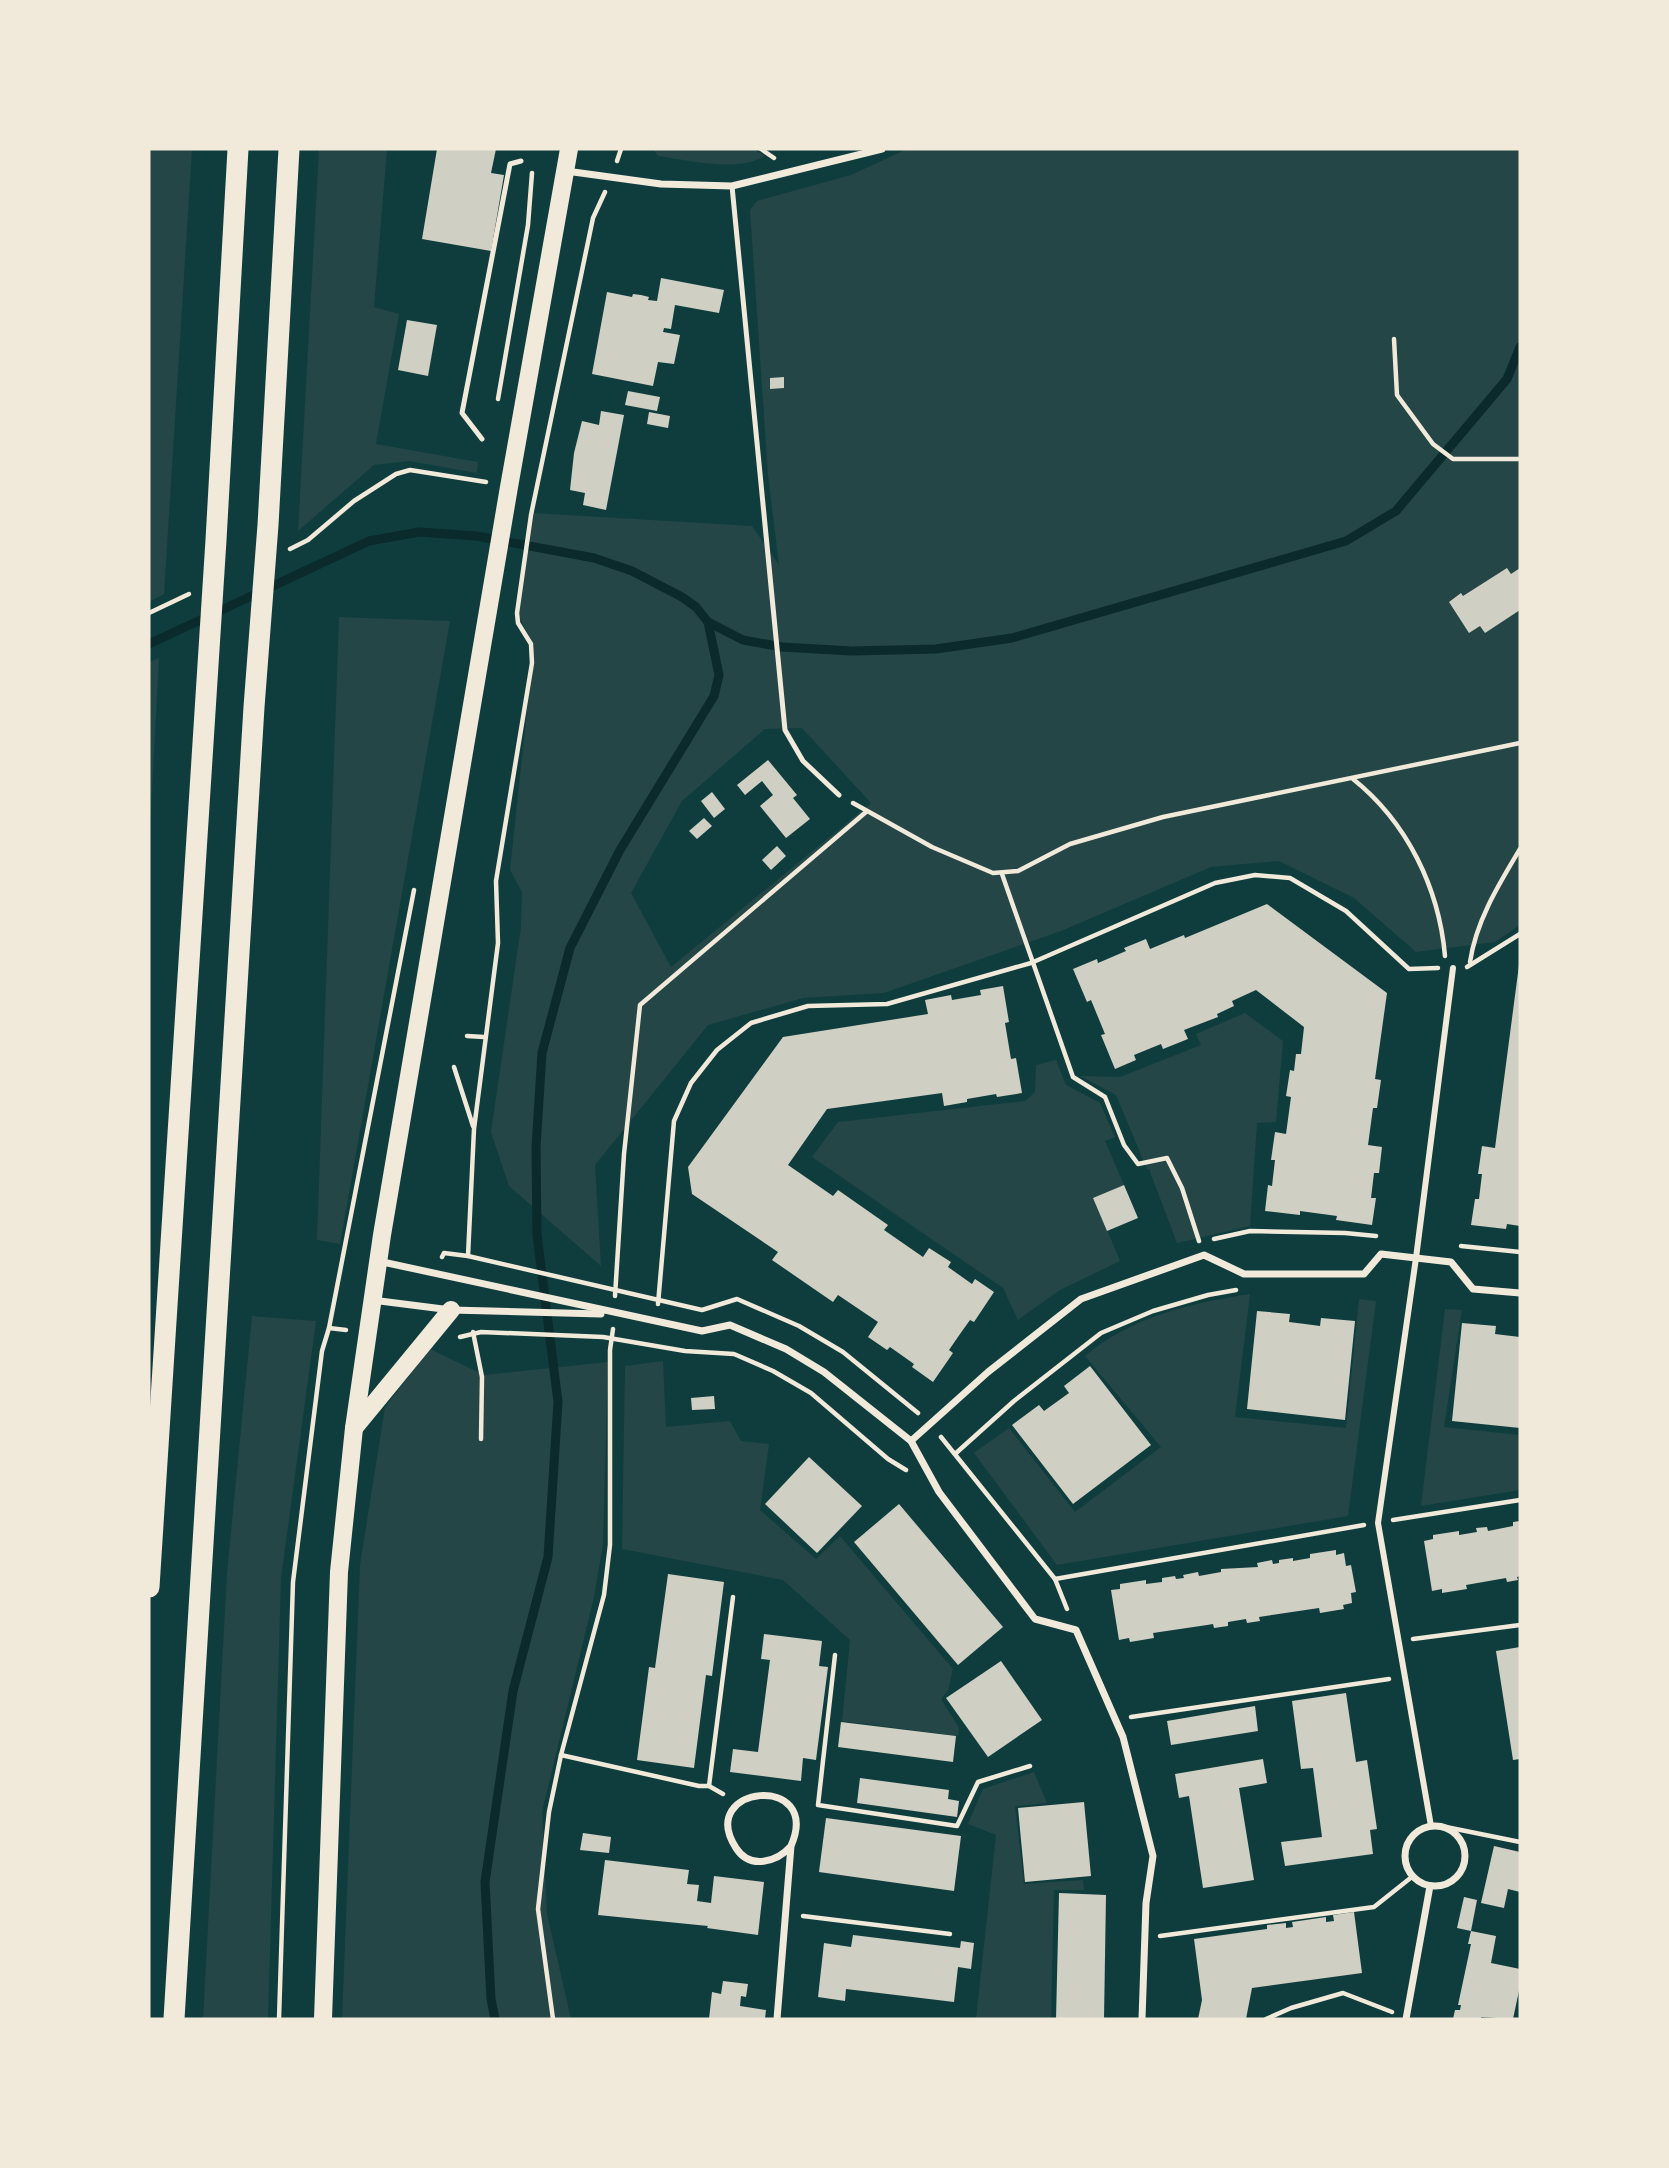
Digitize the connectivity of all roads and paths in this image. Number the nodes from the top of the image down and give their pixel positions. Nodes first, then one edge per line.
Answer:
1 (238, 149) edge
2 (289, 149) edge
3 (569, 149) edge
4 (882, 149) edge
5 (521, 161) dead end
6 (533, 164) dead end
7 (565, 171) junction
8 (612, 178) junction
9 (732, 186) junction
10 (1394, 339) dead end
11 (498, 400) dead end
12 (482, 439) dead end
13 (1520, 459) edge
14 (489, 472) dead end
15 (284, 551) dead end
16 (198, 590) dead end
17 (149, 612) edge
18 (1520, 743) edge
19 (1353, 779) junction
20 (839, 794) dead end
21 (1520, 849) edge
22 (1002, 874) junction
23 (1520, 934) edge
24 (1031, 963) junction
25 (1449, 967) junction
26 (1470, 967) junction
27 (467, 1036) dead end
28 (484, 1037) junction
29 (454, 1067) dead end
30 (474, 1129) junction
31 (1418, 1240) junction
32 (1520, 1252) edge
33 (468, 1255) junction
34 (1416, 1258) junction
35 (378, 1261) junction
36 (435, 1273) junction
37 (1244, 1274) junction
38 (615, 1289) junction
39 (1520, 1293) edge
40 (372, 1300) junction
41 (460, 1310) junction
42 (615, 1314) junction
43 (658, 1323) junction
44 (481, 1332) dead end
45 (610, 1350) dead end
46 (354, 1428) junction
47 (481, 1438) dead end
48 (911, 1441) junction
49 (955, 1454) dead end
50 (939, 1492) junction
51 (1520, 1500) edge
52 (1378, 1523) junction
53 (1055, 1579) dead end
54 (149, 1587) edge
55 (733, 1597) dead end
56 (1520, 1625) edge
57 (1398, 1641) junction
58 (835, 1655) dead end
59 (1405, 1676) junction
60 (1117, 1719) junction
61 (561, 1755) junction
62 (1030, 1766) dead end
63 (709, 1786) junction
64 (740, 1802) junction
65 (1431, 1826) junction
66 (1443, 1826) junction
67 (1520, 1842) edge
68 (791, 1846) junction
69 (1413, 1876) junction
70 (1430, 1886) junction
71 (785, 1914) junction
72 (950, 1934) dead end
73 (1145, 1938) junction
74 (174, 2019) edge
75 (323, 2019) edge
76 (552, 2019) edge
77 (777, 2019) edge
78 (1142, 2019) edge
79 (1266, 2019) edge
80 (1406, 2019) edge

1 - 54 highway
2 - 74 highway
3 - 7 main road
4 - 9 street
5 - 12 lane
6 - 11 path
7 - 8 street
7 - 35 main road
8 - 9 street
8 - 28 path
9 - 20 lane
10 - 13 path
14 - 15 path
16 - 17 path
18 - 19 path
19 - 22 path
19 - 25 path
21 - 26 path
22 - 24 path
22 - 38 path
23 - 26 path
24 - 25 path
24 - 31 path
24 - 43 path
25 - 26 path
25 - 31 street
27 - 28 path
28 - 30 path
29 - 30 path
30 - 33 path
31 - 32 path
31 - 34 street
33 - 36 path
33 - 38 path
34 - 37 street
34 - 39 street
34 - 52 street
35 - 36 street
35 - 40 main road
36 - 42 street
37 - 48 street
37 - 49 path
38 - 42 path
40 - 41 street
40 - 46 main road
41 - 42 street
41 - 46 main road
41 - 47 path
42 - 43 street
43 - 48 street
44 - 50 path
45 - 61 path
46 - 75 main road
48 - 50 street
50 - 60 street
51 - 52 path
52 - 53 path
52 - 57 street
55 - 63 path
56 - 57 path
57 - 59 street
58 - 62 path
59 - 60 path
59 - 65 street
60 - 73 street
61 - 63 path
61 - 76 path
63 - 64 path
64 - 68 street
64 - 68 street
65 - 66 street
65 - 69 street
66 - 67 path
66 - 70 street
68 - 71 street
69 - 70 street
69 - 73 path
70 - 80 street
71 - 72 path
71 - 77 street
73 - 78 street
79 - 80 path

